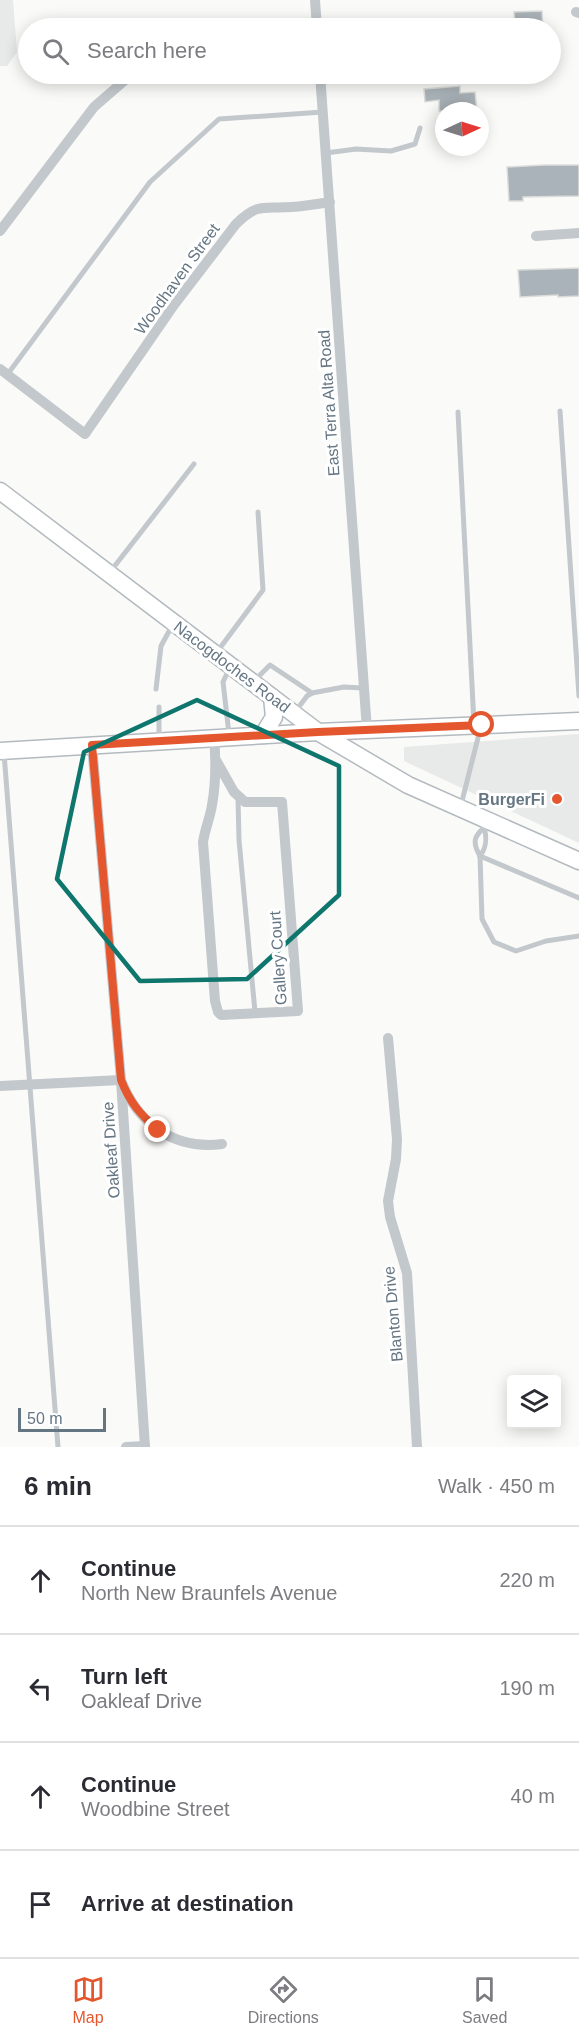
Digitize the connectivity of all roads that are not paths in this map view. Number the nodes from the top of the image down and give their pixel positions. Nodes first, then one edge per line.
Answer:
1 (315, 0) edge
2 (316, 18) edge
3 (120, 84) edge
4 (321, 84) edge
5 (323, 112) junction
6 (420, 128) dead end
7 (326, 153) junction
8 (330, 202) junction
9 (0, 231) edge
10 (579, 233) edge
11 (536, 236) dead end
12 (4, 372) edge
13 (560, 411) dead end
14 (458, 412) dead end
15 (194, 464) dead end
16 (0, 490) edge
17 (258, 512) dead end
18 (109, 573) junction
19 (174, 623) junction
20 (215, 654) junction
21 (230, 665) junction
22 (253, 683) junction
23 (364, 688) junction
24 (156, 689) dead end
25 (312, 693) junction
26 (579, 696) edge
27 (272, 697) junction
28 (159, 707) dead end
29 (294, 714) junction
30 (579, 721) edge
31 (478, 725) junction
32 (367, 730) junction
33 (318, 732) junction
34 (263, 735) junction
35 (221, 738) junction
36 (159, 741) junction
37 (92, 745) junction
38 (2, 751) edge
39 (216, 760) junction
40 (238, 796) junction
41 (460, 808) junction
42 (487, 824) junction
43 (480, 856) junction
44 (579, 861) edge
45 (579, 898) edge
46 (579, 936) edge
47 (255, 1013) junction
48 (388, 1038) dead end
49 (121, 1080) junction
50 (30, 1085) junction
51 (0, 1086) edge
52 (222, 1144) dead end
53 (145, 1446) edge
54 (58, 1447) edge
55 (126, 1447) edge
56 (417, 1447) edge

1 - 2 street
3 - 9 street
4 - 5 street, East Terra Alta Road
5 - 7 street, East Terra Alta Road
5 - 12 lane
6 - 7 lane
7 - 8 street, East Terra Alta Road
8 - 12 street, Woodhaven Street
8 - 23 street, East Terra Alta Road
10 - 11 street
13 - 26 lane
14 - 31 lane
15 - 18 lane
16 - 18 main road, Nacogdoches Road
17 - 20 lane
18 - 19 main road, Nacogdoches Road
19 - 20 main road, Nacogdoches Road
19 - 24 lane
20 - 21 main road, Nacogdoches Road
21 - 22 main road, Nacogdoches Road
21 - 35 lane
22 - 25 lane
22 - 27 main road, Nacogdoches Road
23 - 25 lane
23 - 32 street, East Terra Alta Road
25 - 29 lane
27 - 29 main road, Nacogdoches Road
27 - 34 main road
28 - 36 lane
29 - 33 main road, Nacogdoches Road
30 - 31 main road
31 - 32 main road
31 - 41 lane
32 - 33 main road
33 - 34 main road
33 - 41 main road, Nacogdoches Road
34 - 35 main road
35 - 36 main road
35 - 39 street, Gallery Court
36 - 37 main road
37 - 38 main road
37 - 49 street, Oakleaf Drive
38 - 50 lane
39 - 40 street, Gallery Court
39 - 47 street, Gallery Court
40 - 47 lane
40 - 47 street, Gallery Court
41 - 42 main road, Nacogdoches Road
42 - 43 lane
42 - 43 lane
42 - 44 main road, Nacogdoches Road
43 - 45 lane
43 - 46 lane
48 - 56 street, Blanton Drive
49 - 50 street
49 - 52 street
49 - 53 street, Oakleaf Drive
50 - 51 street
50 - 54 lane
53 - 55 street

